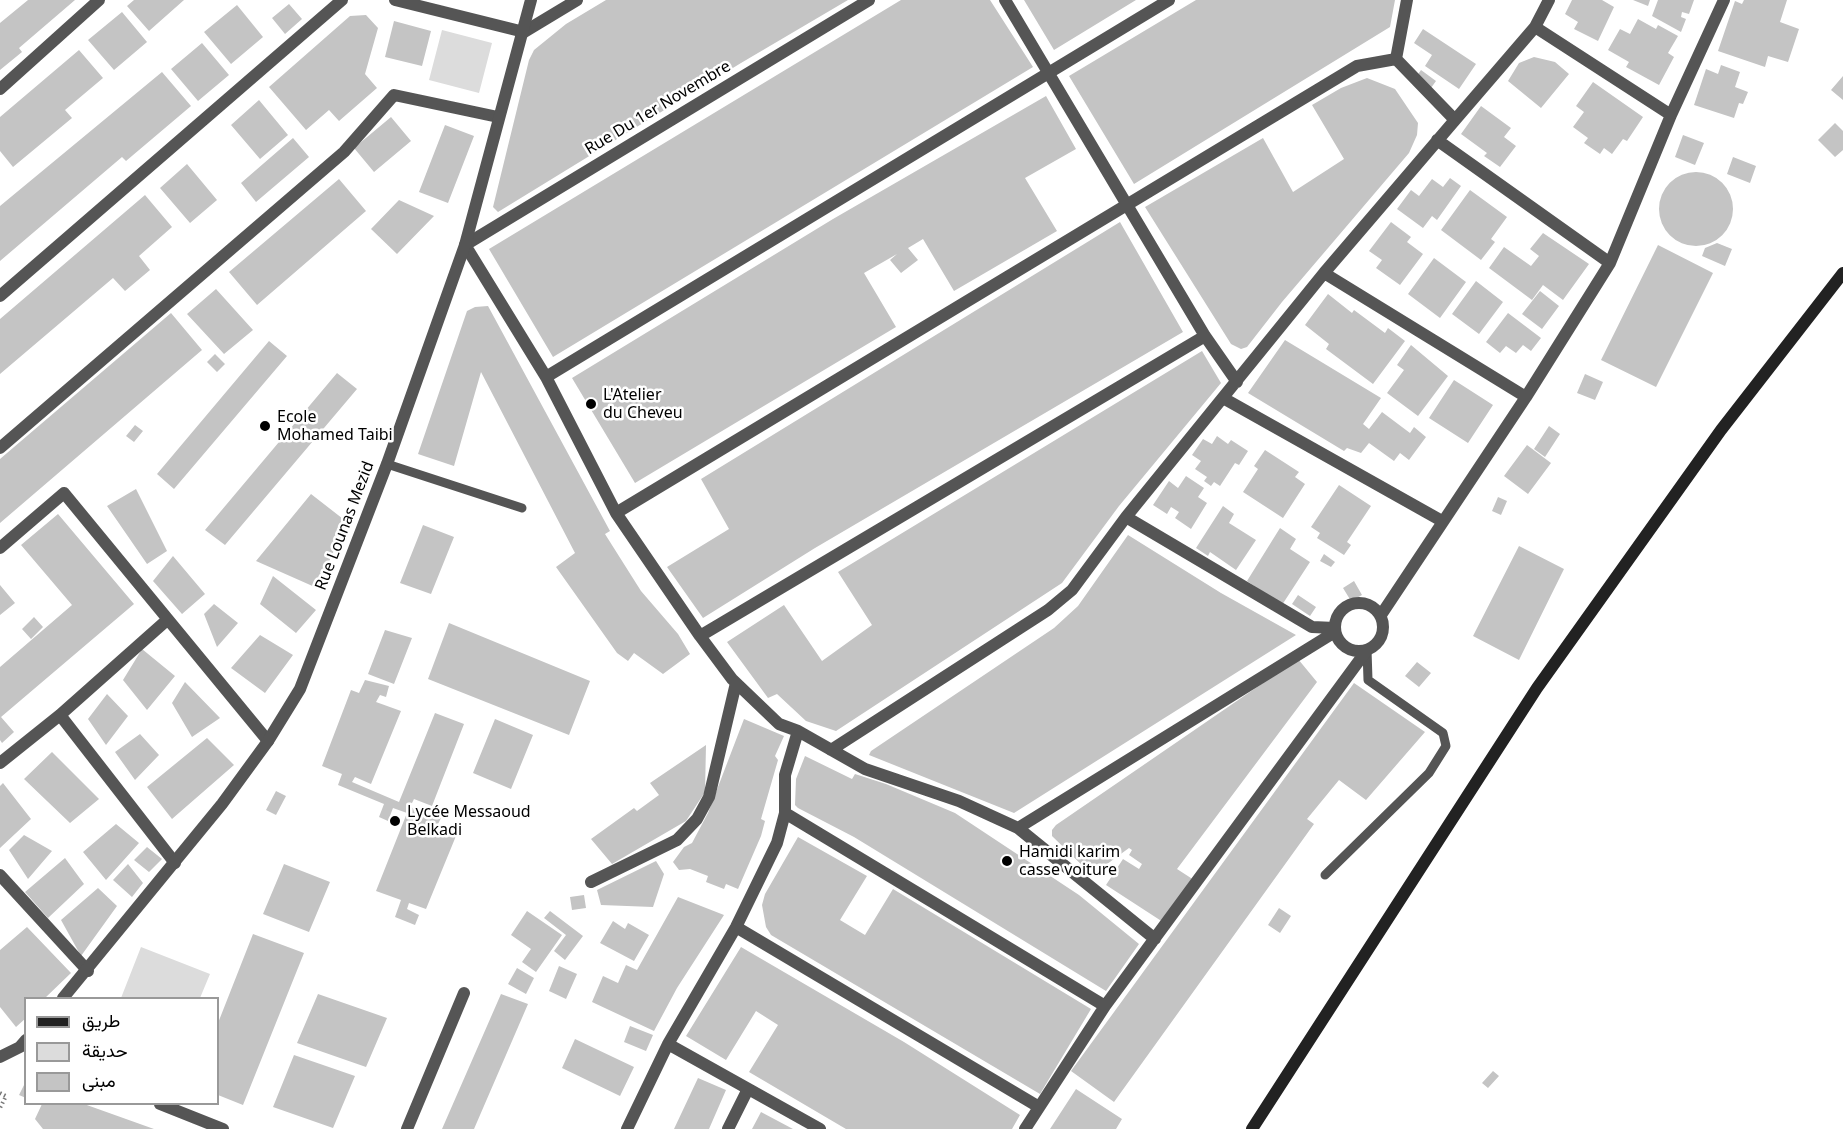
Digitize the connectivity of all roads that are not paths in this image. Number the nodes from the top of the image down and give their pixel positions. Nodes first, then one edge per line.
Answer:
1 (99, 0) edge
2 (342, 0) edge
3 (395, 0) edge
4 (531, 0) edge
5 (577, 0) edge
6 (869, 0) edge
7 (1005, 0) edge
8 (1169, 0) edge
9 (1407, 0) edge
10 (1549, 0) edge
11 (1724, 0) edge
12 (1535, 27) junction
13 (524, 32) junction
14 (1396, 59) junction
15 (1049, 75) junction
16 (0, 90) edge
17 (1671, 114) junction
18 (498, 117) junction
19 (1455, 120) junction
20 (1437, 140) junction
21 (1127, 206) junction
22 (465, 245) junction
23 (1610, 263) junction
24 (1324, 273) junction
25 (1843, 273) edge
26 (0, 296) edge
27 (1205, 336) junction
28 (546, 377) junction
29 (1237, 382) junction
30 (1526, 397) junction
31 (1223, 398) junction
32 (0, 448) edge
33 (387, 464) junction
34 (522, 508) dead end
35 (616, 513) junction
36 (1126, 517) junction
37 (1442, 520) junction
38 (0, 548) edge
39 (1381, 615) junction
40 (167, 620) junction
41 (1335, 630) junction
42 (700, 636) junction
43 (1367, 650) junction
44 (736, 682) junction
45 (60, 715) junction
46 (798, 731) junction
47 (268, 741) junction
48 (831, 750) junction
49 (0, 763) edge
50 (785, 813) junction
51 (1018, 828) junction
52 (175, 863) junction
53 (0, 875) edge
54 (1325, 875) dead end
55 (591, 882) dead end
56 (736, 927) junction
57 (1155, 939) junction
58 (88, 971) junction
59 (464, 993) dead end
60 (65, 997) edge
61 (1105, 1006) junction
62 (668, 1044) junction
63 (24, 1045) edge
64 (0, 1057) edge
65 (748, 1089) junction
66 (163, 1105) edge
67 (1039, 1107) junction
68 (224, 1129) edge
69 (407, 1129) edge
70 (627, 1129) edge
71 (728, 1129) edge
72 (820, 1129) edge
73 (1025, 1129) edge
74 (1252, 1129) edge

1 - 16 street
2 - 26 street
3 - 13 street
4 - 13 street, Rue Lounas Mezid
5 - 13 street
6 - 22 street, Rue Du 1er Novembre
7 - 15 street
8 - 15 street
9 - 14 street
10 - 12 street
11 - 17 street
12 - 17 street
12 - 19 street
13 - 18 street, Rue Lounas Mezid
14 - 19 street
14 - 21 street
15 - 21 street
15 - 28 street
17 - 23 street
18 - 22 street, Rue Lounas Mezid
18 - 32 street
19 - 20 street
20 - 23 street
20 - 24 street
21 - 27 street
21 - 35 street
22 - 28 street
22 - 33 street, Rue Lounas Mezid
23 - 30 street
24 - 29 street
24 - 30 street
25 - 74 main road
27 - 29 street
27 - 42 street
28 - 35 street
29 - 31 street
30 - 37 street
31 - 36 street
31 - 37 street
33 - 34 lane
33 - 47 street, Rue Lounas Mezid
35 - 42 street
36 - 41 street
36 - 48 street
37 - 39 street
38 - 40 street
39 - 41 street
39 - 43 street
40 - 45 street
40 - 47 street
41 - 43 street
41 - 51 street
42 - 44 street
43 - 54 lane
43 - 57 street
44 - 46 street
44 - 55 street
45 - 49 street
45 - 52 street
46 - 48 street
46 - 50 street
47 - 52 street, Rue Lounas Mezid
48 - 51 street
50 - 56 street
50 - 61 street
51 - 57 street
52 - 58 street, Rue Lounas Mezid
53 - 58 street
56 - 62 street
56 - 67 street
57 - 61 street
58 - 60 street, Rue Lounas Mezid
59 - 69 street
61 - 67 street
62 - 65 street
62 - 70 street
63 - 64 street
65 - 71 street
65 - 72 street
66 - 68 street
67 - 73 street

